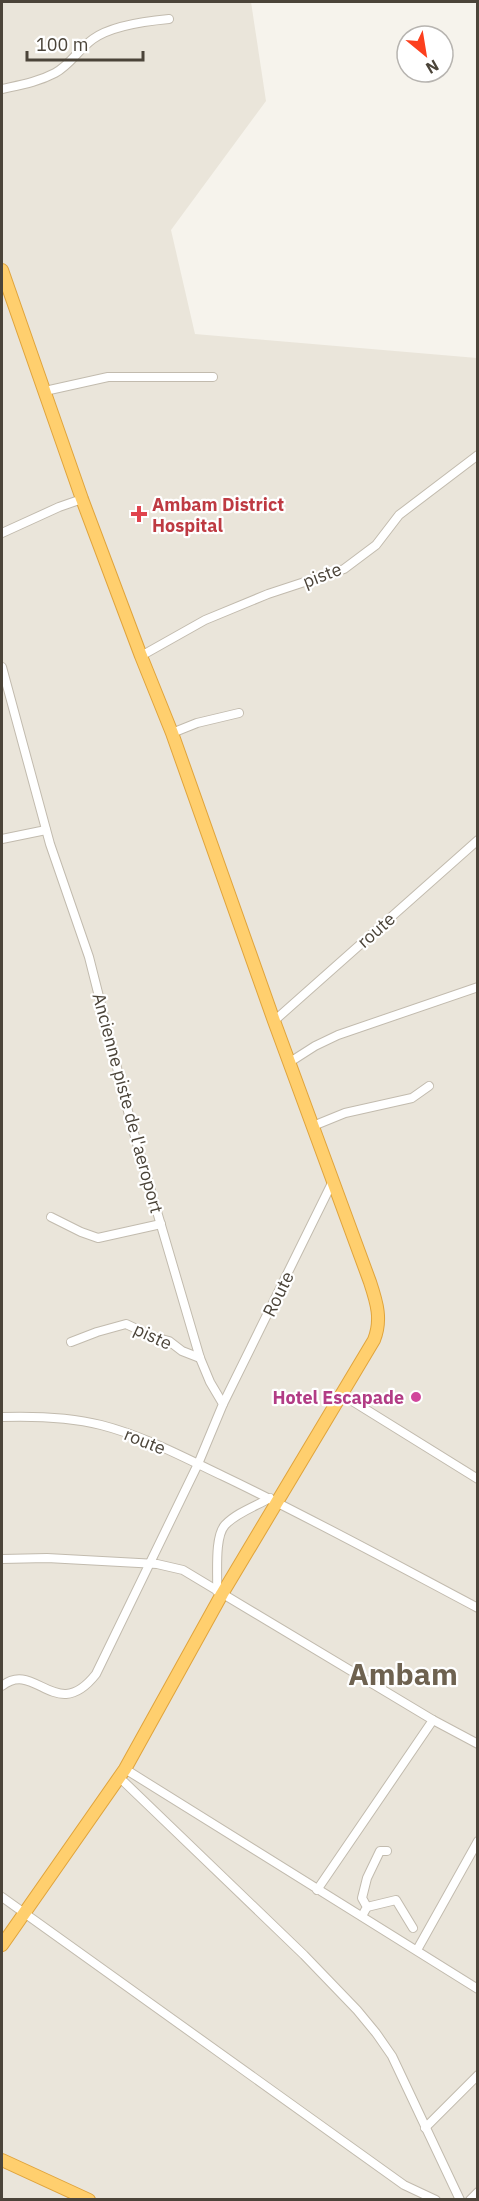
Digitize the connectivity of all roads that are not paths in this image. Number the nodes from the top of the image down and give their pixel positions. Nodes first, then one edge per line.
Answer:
1 (169, 19) dead end
2 (2, 89) edge
3 (2, 270) edge
4 (8, 303) edge
5 (213, 376) dead end
6 (45, 391) junction
7 (477, 455) edge
8 (82, 499) junction
9 (2, 534) edge
10 (141, 656) junction
11 (2, 667) edge
12 (239, 713) dead end
13 (172, 733) junction
14 (46, 830) junction
15 (2, 839) edge
16 (477, 840) edge
17 (477, 987) edge
18 (274, 1021) junction
19 (290, 1062) junction
20 (429, 1086) dead end
21 (313, 1126) junction
22 (332, 1183) junction
23 (51, 1217) dead end
24 (161, 1224) junction
25 (71, 1342) dead end
26 (200, 1358) junction
27 (341, 1394) junction
28 (224, 1404) junction
29 (2, 1417) edge
30 (198, 1464) junction
31 (477, 1479) edge
32 (274, 1500) junction
33 (2, 1559) edge
34 (148, 1564) junction
35 (220, 1592) junction
36 (477, 1608) edge
37 (2, 1686) edge
38 (433, 1720) junction
39 (477, 1744) edge
40 (122, 1773) junction
41 (477, 1841) edge
42 (387, 1851) dead end
43 (317, 1890) junction
44 (2, 1897) edge
45 (367, 1907) junction
46 (24, 1914) junction
47 (362, 1916) junction
48 (413, 1928) dead end
49 (2, 1945) edge
50 (417, 1950) junction
51 (477, 1989) edge
52 (477, 2075) edge
53 (425, 2128) junction
54 (2, 2160) edge
55 (477, 2192) edge
56 (89, 2199) edge
57 (436, 2199) edge
58 (460, 2199) edge
59 (470, 2199) edge

1 - 2 street
3 - 4 highway
4 - 6 highway
5 - 6 street
6 - 8 highway
7 - 10 street, piste
8 - 9 street
8 - 10 highway
10 - 13 highway
11 - 14 street, Ancienne piste de l'aeroport
12 - 13 street
13 - 18 highway
14 - 15 street
14 - 24 street, Ancienne piste de l'aeroport
16 - 18 street, route
17 - 19 street
18 - 19 highway
19 - 21 highway
20 - 21 street
21 - 22 highway
22 - 27 highway
22 - 28 street, Route
23 - 24 street
24 - 26 street, Ancienne piste de l'aeroport
25 - 26 street, piste
26 - 28 street, Ancienne piste de l'aeroport
27 - 31 street
27 - 32 highway
28 - 30 street
29 - 30 street, route
30 - 32 street, route
30 - 34 street
32 - 35 highway
32 - 35 street
32 - 36 street, route
33 - 34 street
34 - 35 street
34 - 37 street
35 - 38 street
35 - 40 highway
38 - 39 street
38 - 43 street
40 - 43 street
40 - 46 highway
40 - 53 street
41 - 50 street
42 - 45 street
43 - 47 street
44 - 46 street
45 - 47 street
45 - 48 street
46 - 49 highway
46 - 57 street
47 - 50 street
50 - 51 street
52 - 53 street
53 - 58 street
54 - 56 highway
55 - 59 street

